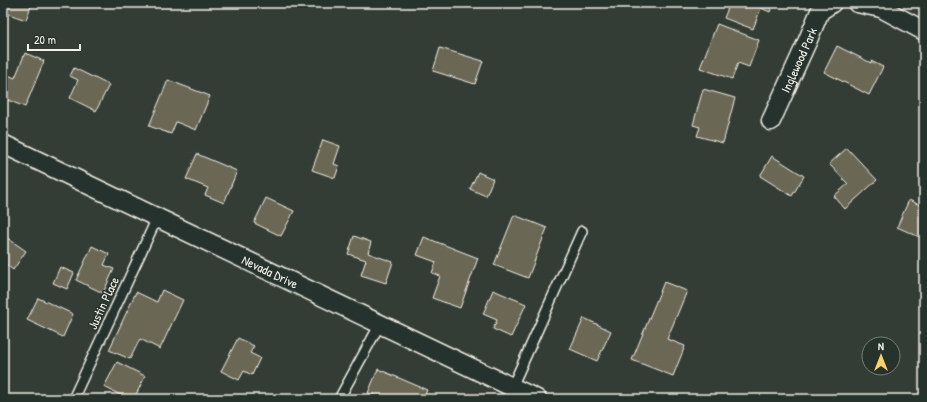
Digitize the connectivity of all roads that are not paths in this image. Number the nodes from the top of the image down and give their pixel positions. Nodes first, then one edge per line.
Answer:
1 (832, 3) edge
2 (857, 3) edge
3 (924, 31) edge
4 (771, 121) dead end
5 (3, 144) edge
6 (157, 218) junction
7 (582, 231) dead end
8 (380, 324) junction
9 (512, 387) junction
10 (73, 399) edge
11 (339, 399) edge
12 (537, 399) edge

1 - 4 street, Inglewood Park
2 - 3 street
5 - 6 street, Nevada Drive
6 - 8 street, Nevada Drive
6 - 10 lane, Justin Place
7 - 9 lane
8 - 9 street, Nevada Drive
8 - 11 lane
9 - 12 street, Nevada Drive

